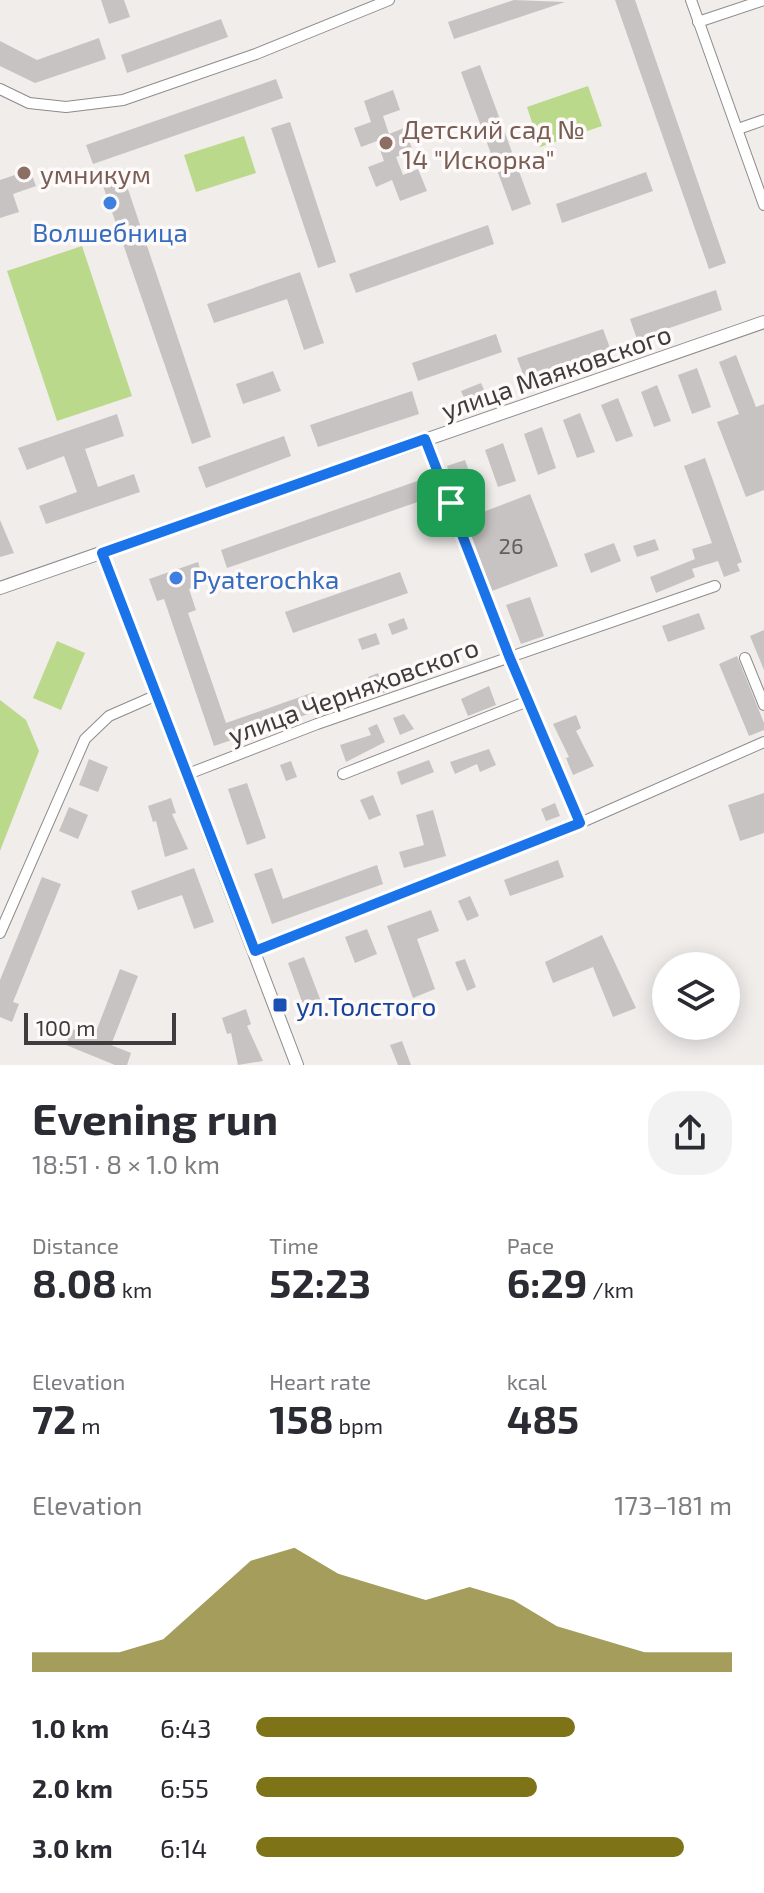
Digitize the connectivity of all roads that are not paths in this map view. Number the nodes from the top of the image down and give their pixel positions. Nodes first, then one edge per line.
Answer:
1 (389, 0) edge
2 (691, 0) edge
3 (764, 0) edge
4 (698, 22) junction
5 (0, 89) edge
6 (764, 120) edge
7 (738, 129) junction
8 (761, 187) edge
9 (764, 205) edge
10 (764, 322) edge
11 (425, 439) junction
12 (102, 553) junction
13 (715, 586) dead end
14 (0, 588) edge
15 (509, 656) junction
16 (745, 658) dead end
17 (157, 695) junction
18 (528, 701) junction
19 (764, 705) edge
20 (764, 742) edge
21 (188, 774) junction
22 (343, 774) dead end
23 (580, 823) junction
24 (0, 933) edge
25 (255, 951) junction
26 (297, 1065) edge

1 - 5 street
2 - 4 street
3 - 4 street
4 - 7 street
6 - 7 street
7 - 8 street
8 - 9 street
10 - 11 street, улица Маяковского
11 - 12 street, улица Маяковского
11 - 15 street
12 - 14 street, улица Маяковского
12 - 17 street
13 - 15 street, улица Черняховского
15 - 18 street
15 - 21 street, улица Черняховского
16 - 19 street
17 - 21 street
17 - 24 street
18 - 22 street
18 - 23 street
20 - 23 street
21 - 25 street
23 - 25 street
25 - 26 street

